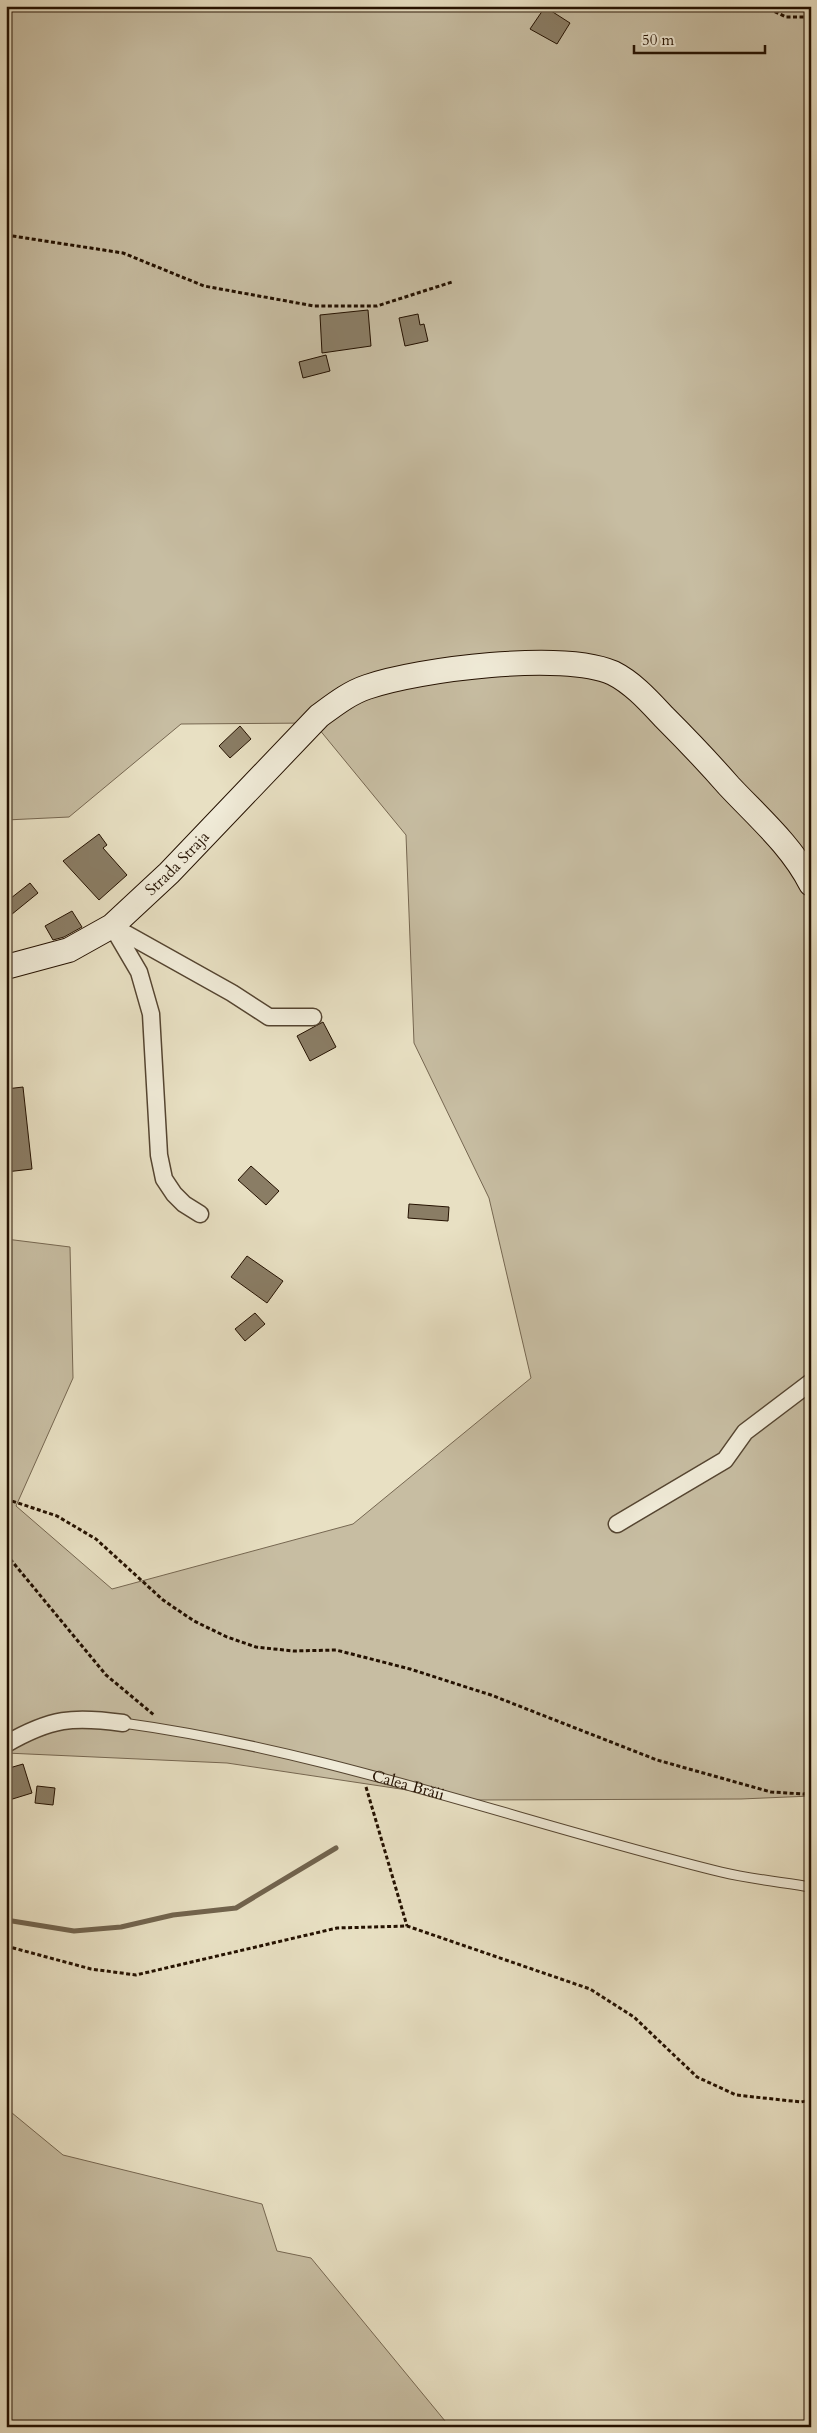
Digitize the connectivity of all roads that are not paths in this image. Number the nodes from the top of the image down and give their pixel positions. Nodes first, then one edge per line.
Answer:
1 (811, 884) edge
2 (112, 926) junction
3 (6, 967) edge
4 (313, 1017) dead end
5 (200, 1214) dead end
6 (811, 1382) edge
7 (617, 1524) dead end
8 (123, 1723) joint
9 (6, 1744) edge
10 (811, 1887) edge

1 - 2 main road, Strada Straja
2 - 3 main road, Strada Straja
2 - 4 street
2 - 5 street
6 - 7 street
8 - 9 street, Calea Brăii
8 - 10 lane, Calea Brăii

